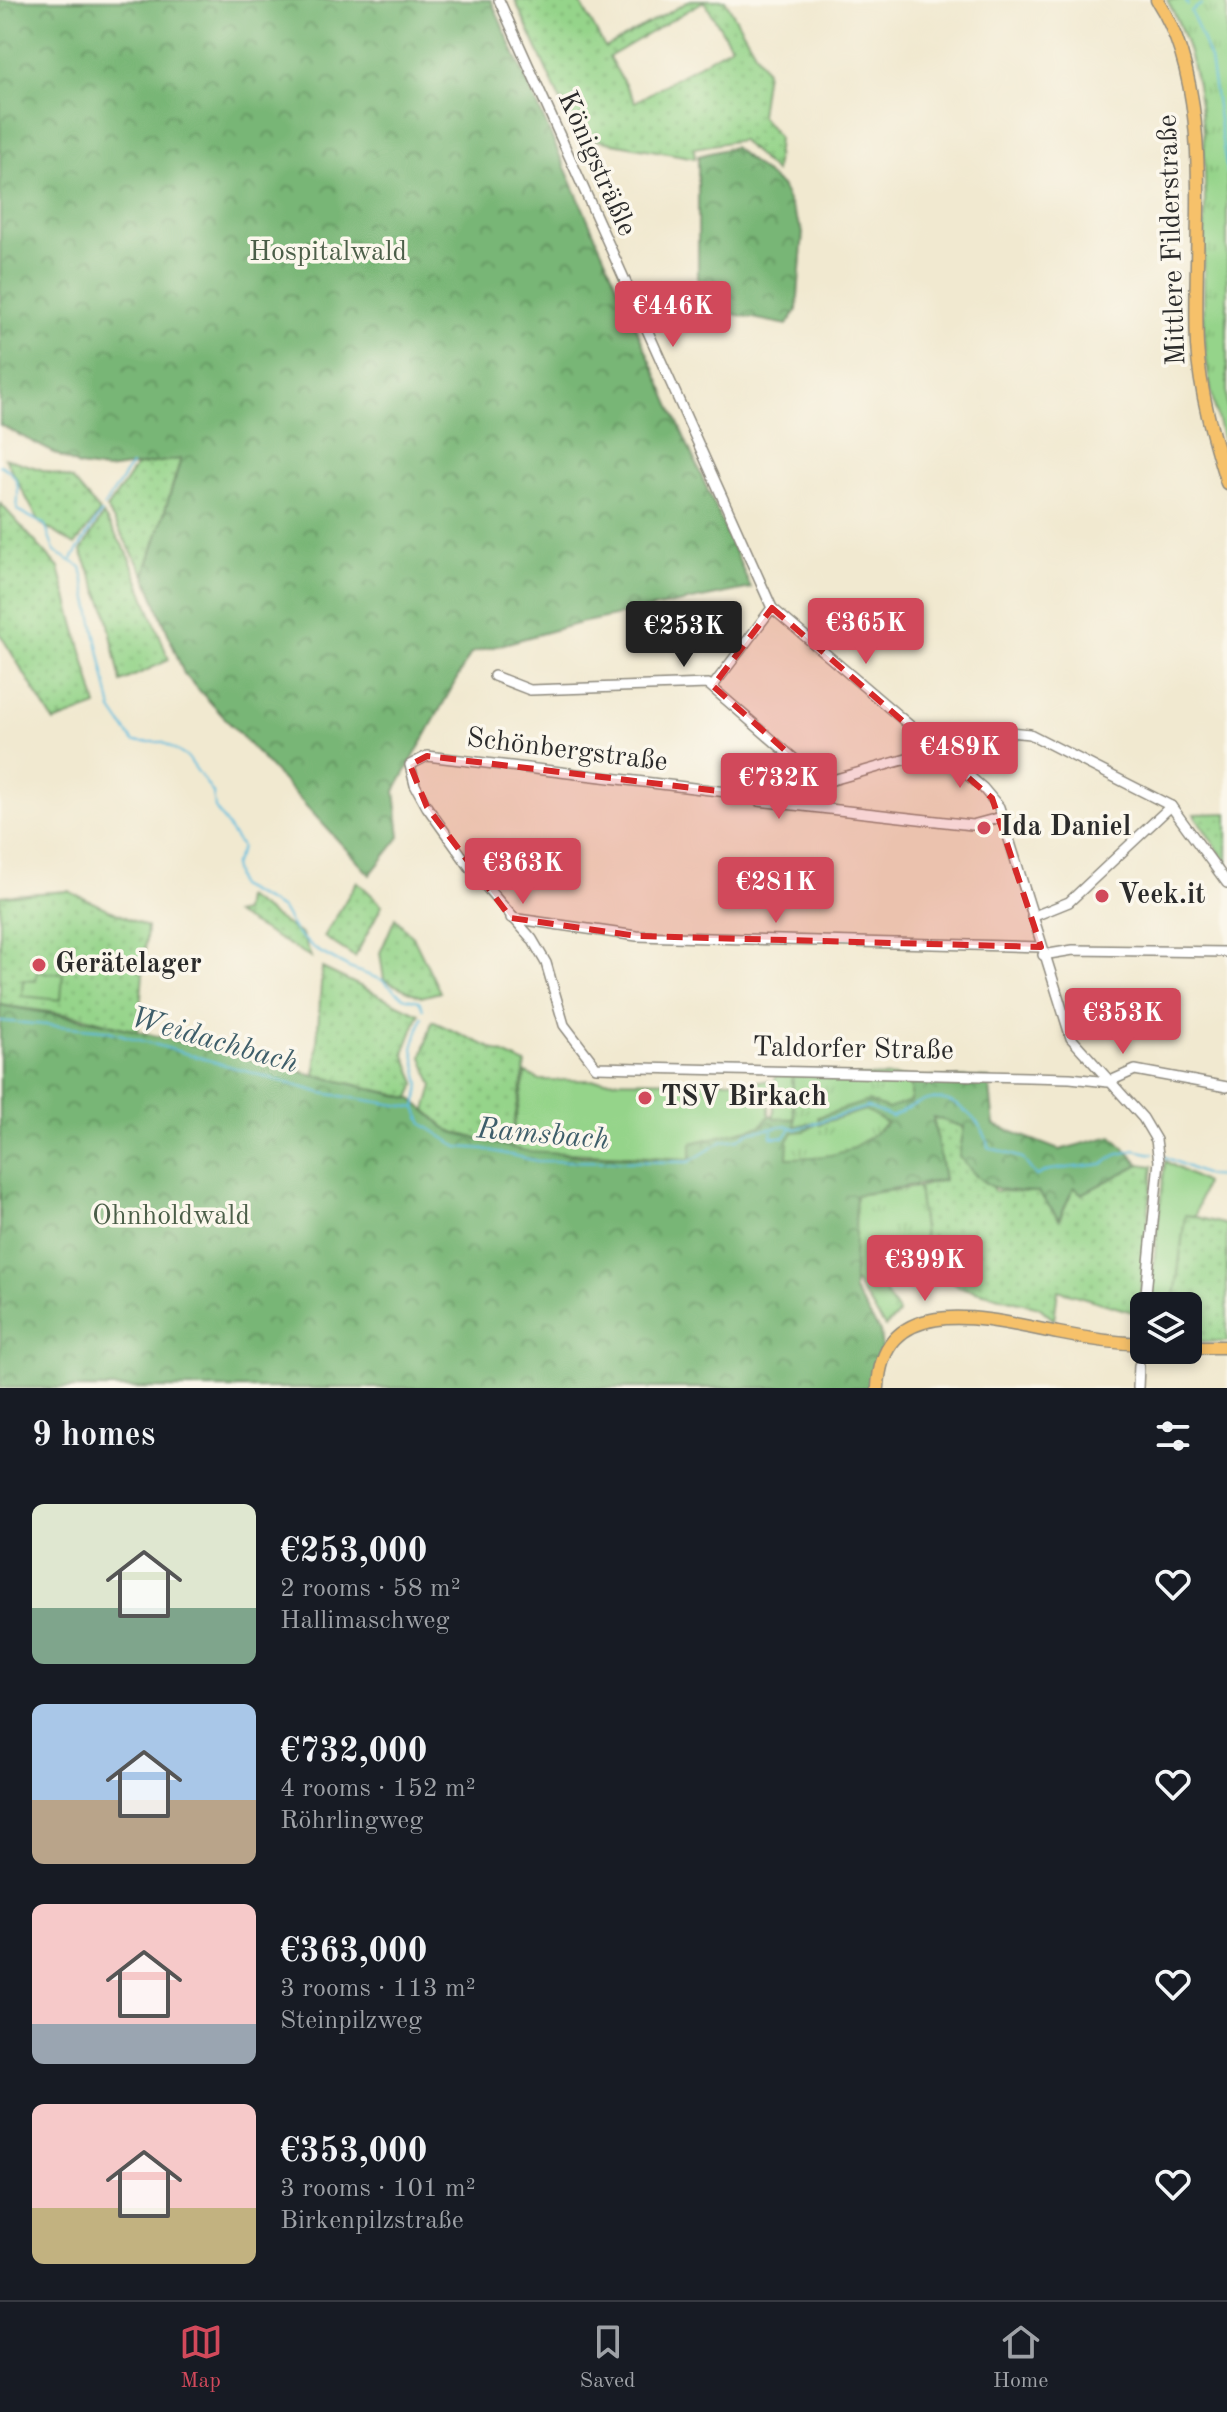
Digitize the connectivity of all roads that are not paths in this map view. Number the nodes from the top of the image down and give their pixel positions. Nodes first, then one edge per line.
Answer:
1 (499, 0) edge
2 (1157, 0) edge
3 (1227, 483) edge
4 (772, 608) junction
5 (494, 676) dead end
6 (713, 686) junction
7 (937, 750) junction
8 (822, 783) junction
9 (758, 801) dead end
10 (1171, 806) junction
11 (1002, 817) junction
12 (1227, 883) edge
13 (1032, 917) junction
14 (511, 918) junction
15 (1042, 951) junction
16 (1227, 952) edge
17 (1108, 1082) junction
18 (1227, 1087) edge
19 (1147, 1292) edge
20 (1130, 1343) edge
21 (1202, 1347) edge
22 (1227, 1347) edge
23 (1139, 1365) dead end
24 (878, 1388) edge
25 (1138, 1388) edge

1 - 4 street, Königsträßle
2 - 3 main road, Mittlere Filderstraße
4 - 6 street
4 - 7 street
5 - 6 street
6 - 8 street
7 - 8 street, Schönbergstraße
7 - 10 street, Schönbergstraße
7 - 11 street
8 - 14 street, Schönbergstraße
9 - 11 street
10 - 12 street
10 - 13 street
11 - 13 street
13 - 15 street
14 - 15 street
14 - 17 street, Taldorfer Straße
15 - 16 street
15 - 17 street
17 - 18 street, Taldorfer Straße
17 - 19 street
20 - 24 main road
21 - 22 main road
23 - 25 street

